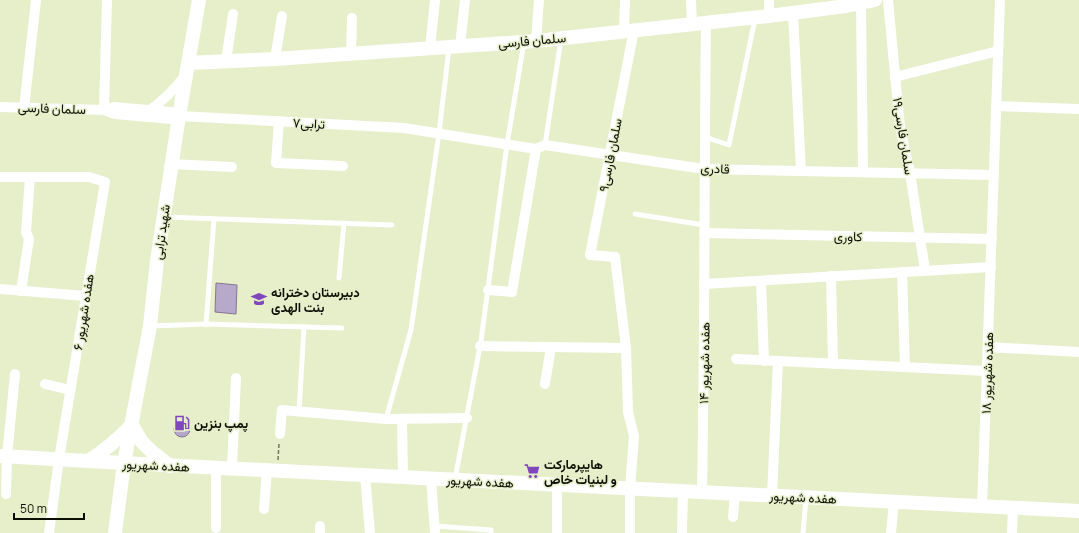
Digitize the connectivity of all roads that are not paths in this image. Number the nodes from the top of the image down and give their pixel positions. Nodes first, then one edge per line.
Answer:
1 (36, 0) edge
2 (107, 0) edge
3 (199, 0) edge
4 (435, 0) edge
5 (465, 0) edge
6 (539, 0) edge
7 (625, 0) edge
8 (691, 0) edge
9 (769, 0) edge
10 (888, 0) edge
11 (1000, 0) edge
12 (868, 2) edge
13 (846, 3) edge
14 (793, 13) junction
15 (232, 14) dead end
16 (282, 16) dead end
17 (762, 17) junction
18 (352, 18) dead end
19 (706, 23) junction
20 (692, 24) junction
21 (629, 31) junction
22 (562, 38) junction
23 (530, 41) junction
24 (454, 46) junction
25 (430, 48) junction
26 (998, 51) junction
27 (351, 54) junction
28 (275, 59) junction
29 (226, 61) junction
30 (187, 69) junction
31 (895, 77) junction
32 (996, 106) junction
33 (0, 107) edge
34 (24, 108) junction
35 (1079, 109) edge
36 (104, 110) junction
37 (150, 110) junction
38 (179, 116) junction
39 (279, 121) junction
40 (439, 133) junction
41 (704, 138) junction
42 (507, 144) junction
43 (540, 147) junction
44 (610, 155) junction
45 (171, 164) junction
46 (343, 166) dead end
47 (232, 167) dead end
48 (704, 169) junction
49 (801, 171) junction
50 (863, 172) junction
51 (910, 173) junction
52 (994, 175) junction
53 (0, 177) edge
54 (30, 177) junction
55 (635, 214) dead end
56 (163, 217) junction
57 (214, 219) junction
58 (344, 223) junction
59 (392, 225) dead end
60 (704, 229) junction
61 (920, 238) junction
62 (992, 239) junction
63 (991, 266) junction
64 (925, 270) junction
65 (902, 272) junction
66 (831, 276) junction
67 (339, 278) dead end
68 (761, 281) junction
69 (704, 284) junction
70 (0, 289) edge
71 (488, 290) junction
72 (21, 291) junction
73 (86, 296) junction
74 (206, 324) junction
75 (150, 326) junction
76 (304, 327) junction
77 (342, 328) dead end
78 (480, 346) junction
79 (551, 346) junction
80 (988, 347) junction
81 (626, 348) junction
82 (1079, 352) edge
83 (736, 359) dead end
84 (764, 361) junction
85 (778, 361) junction
86 (834, 364) junction
87 (905, 367) junction
88 (987, 371) junction
89 (15, 374) dead end
90 (236, 378) dead end
91 (45, 384) dead end
92 (545, 384) dead end
93 (70, 390) junction
94 (299, 412) junction
95 (402, 418) junction
96 (466, 418) junction
97 (386, 419) junction
98 (132, 425) junction
99 (280, 434) road end
100 (4, 456) edge
101 (59, 459) junction
102 (88, 461) junction
103 (124, 464) junction
104 (170, 466) junction
105 (216, 468) junction
106 (232, 468) junction
107 (272, 471) junction
108 (366, 475) junction
109 (403, 477) junction
110 (431, 478) junction
111 (455, 480) junction
112 (557, 485) junction
113 (630, 488) junction
114 (683, 491) junction
115 (702, 492) junction
116 (6, 494) dead end
117 (735, 494) junction
118 (772, 496) junction
119 (806, 497) junction
120 (894, 502) junction
121 (982, 506) junction
122 (1013, 508) junction
123 (264, 509) dead end
124 (1079, 511) edge
125 (733, 517) dead end
126 (216, 528) dead end
127 (435, 530) edge
128 (48, 533) edge
129 (115, 533) edge
130 (370, 533) edge
131 (491, 533) edge
132 (557, 533) edge
133 (630, 533) edge
134 (682, 533) edge
135 (803, 533) edge
136 (891, 533) edge
137 (1012, 533) edge

1 - 34 street
2 - 36 street
3 - 30 main road, شهید ترابی
4 - 25 street
5 - 24 street
6 - 23 street
7 - 21 street, سلمان فارسی۹
8 - 20 street
9 - 17 street
10 - 31 street, سلمان فارسی۱۹
11 - 26 street, هفده شهریور ۱۸
12 - 13 main road, سلمان فارسی
12 - 50 street
13 - 14 main road, سلمان فارسی
14 - 17 main road, سلمان فارسی
14 - 49 street
15 - 29 street
16 - 28 street
17 - 19 main road, سلمان فارسی
17 - 41 lane
18 - 27 street
19 - 20 main road, سلمان فارسی
19 - 41 street, هفده شهریور ۱۴
20 - 21 main road, سلمان فارسی
21 - 22 main road, سلمان فارسی
21 - 44 street, سلمان فارسی۹
22 - 23 main road, سلمان فارسی
22 - 43 lane
23 - 24 main road, سلمان فارسی
23 - 42 lane
24 - 25 main road, سلمان فارسی
24 - 40 lane
25 - 27 main road, سلمان فارسی
26 - 31 street
26 - 32 street, هفده شهریور ۱۸
27 - 28 main road, سلمان فارسی
28 - 29 main road, سلمان فارسی
29 - 30 main road, سلمان فارسی
30 - 37 street
30 - 38 main road, شهید ترابی
31 - 51 street, سلمان فارسی۱۹
32 - 35 street
32 - 52 street, هفده شهریور ۱۸
33 - 34 street, سلمان فارسی
34 - 36 street, سلمان فارسی
36 - 37 street, سلمان فارسی
36 - 38 street, سلمان فارسی
37 - 38 street, سلمان فارسی
38 - 39 street, ترابی۷
38 - 45 main road, شهید ترابی
39 - 40 street, ترابی۷
39 - 46 street
40 - 42 street, قادری
40 - 97 lane
41 - 48 street, هفده شهریور ۱۴
42 - 43 street, قادری
42 - 71 lane
43 - 44 street, قادری
43 - 71 street
44 - 48 street, قادری
44 - 81 street, سلمان فارسی۹
45 - 47 street
45 - 56 main road, شهید ترابی
48 - 49 street, قادری
48 - 60 street, هفده شهریور ۱۴
49 - 50 street, قادری
50 - 51 street, قادری
51 - 52 street, قادری
51 - 61 street, سلمان فارسی۱۹
52 - 62 street, هفده شهریور ۱۸
53 - 54 street
54 - 72 street
54 - 73 street, هفده شهریور ۶
55 - 60 lane
56 - 57 lane
56 - 75 main road, شهید ترابی
57 - 58 lane
57 - 74 lane
58 - 59 lane
58 - 67 lane
60 - 61 street, کاوری
60 - 69 street, هفده شهریور ۱۴
61 - 62 street, کاوری
61 - 64 street, سلمان فارسی۱۹
62 - 63 street, هفده شهریور ۱۸
63 - 64 street
63 - 80 street, هفده شهریور ۱۸
64 - 65 street
65 - 66 street
65 - 87 street
66 - 68 street
66 - 86 street
68 - 69 street
68 - 84 street
69 - 115 street, هفده شهریور ۱۴
70 - 72 street
71 - 78 lane
72 - 73 street
73 - 93 street, هفده شهریور ۶
74 - 75 lane
74 - 76 lane
75 - 98 main road, شهید ترابی
76 - 77 lane
76 - 94 lane
78 - 79 street
78 - 96 lane
79 - 81 street
79 - 92 street
80 - 82 street
80 - 88 street, هفده شهریور ۱۸
81 - 113 street
83 - 84 street
84 - 85 street
85 - 86 street
85 - 118 street
86 - 87 street
87 - 88 street
88 - 121 street, هفده شهریور ۱۸
89 - 100 street
90 - 106 street
91 - 93 street
93 - 101 street, هفده شهریور ۶
94 - 97 street
94 - 99 street
95 - 96 street
95 - 97 street
95 - 109 street
96 - 111 lane
98 - 102 main road
98 - 103 main road, شهید ترابی
98 - 104 main road
100 - 101 main road, هفده شهریور
100 - 116 street
101 - 102 main road, هفده شهریور
101 - 128 street, هفده شهریور ۶
102 - 103 main road, هفده شهریور
103 - 104 main road, هفده شهریور
103 - 129 main road, شهید ترابی
104 - 105 main road, هفده شهریور
105 - 106 main road, هفده شهریور
105 - 126 street
106 - 107 main road, هفده شهریور
107 - 108 main road, هفده شهریور
107 - 123 street
108 - 109 main road, هفده شهریور
108 - 130 street
109 - 110 main road, هفده شهریور
110 - 111 main road, هفده شهریور
110 - 127 street
111 - 112 main road, هفده شهریور
112 - 113 main road, هفده شهریور
112 - 132 street
113 - 114 main road, هفده شهریور
113 - 133 street
114 - 115 main road, هفده شهریور
114 - 134 street
115 - 117 main road, هفده شهریور
117 - 118 main road, هفده شهریور
117 - 125 street
118 - 119 main road, هفده شهریور
119 - 120 main road, هفده شهریور
119 - 135 lane
120 - 121 main road, هفده شهریور
120 - 136 street
121 - 122 main road, هفده شهریور
122 - 124 main road, هفده شهریور
122 - 137 street
127 - 131 lane

